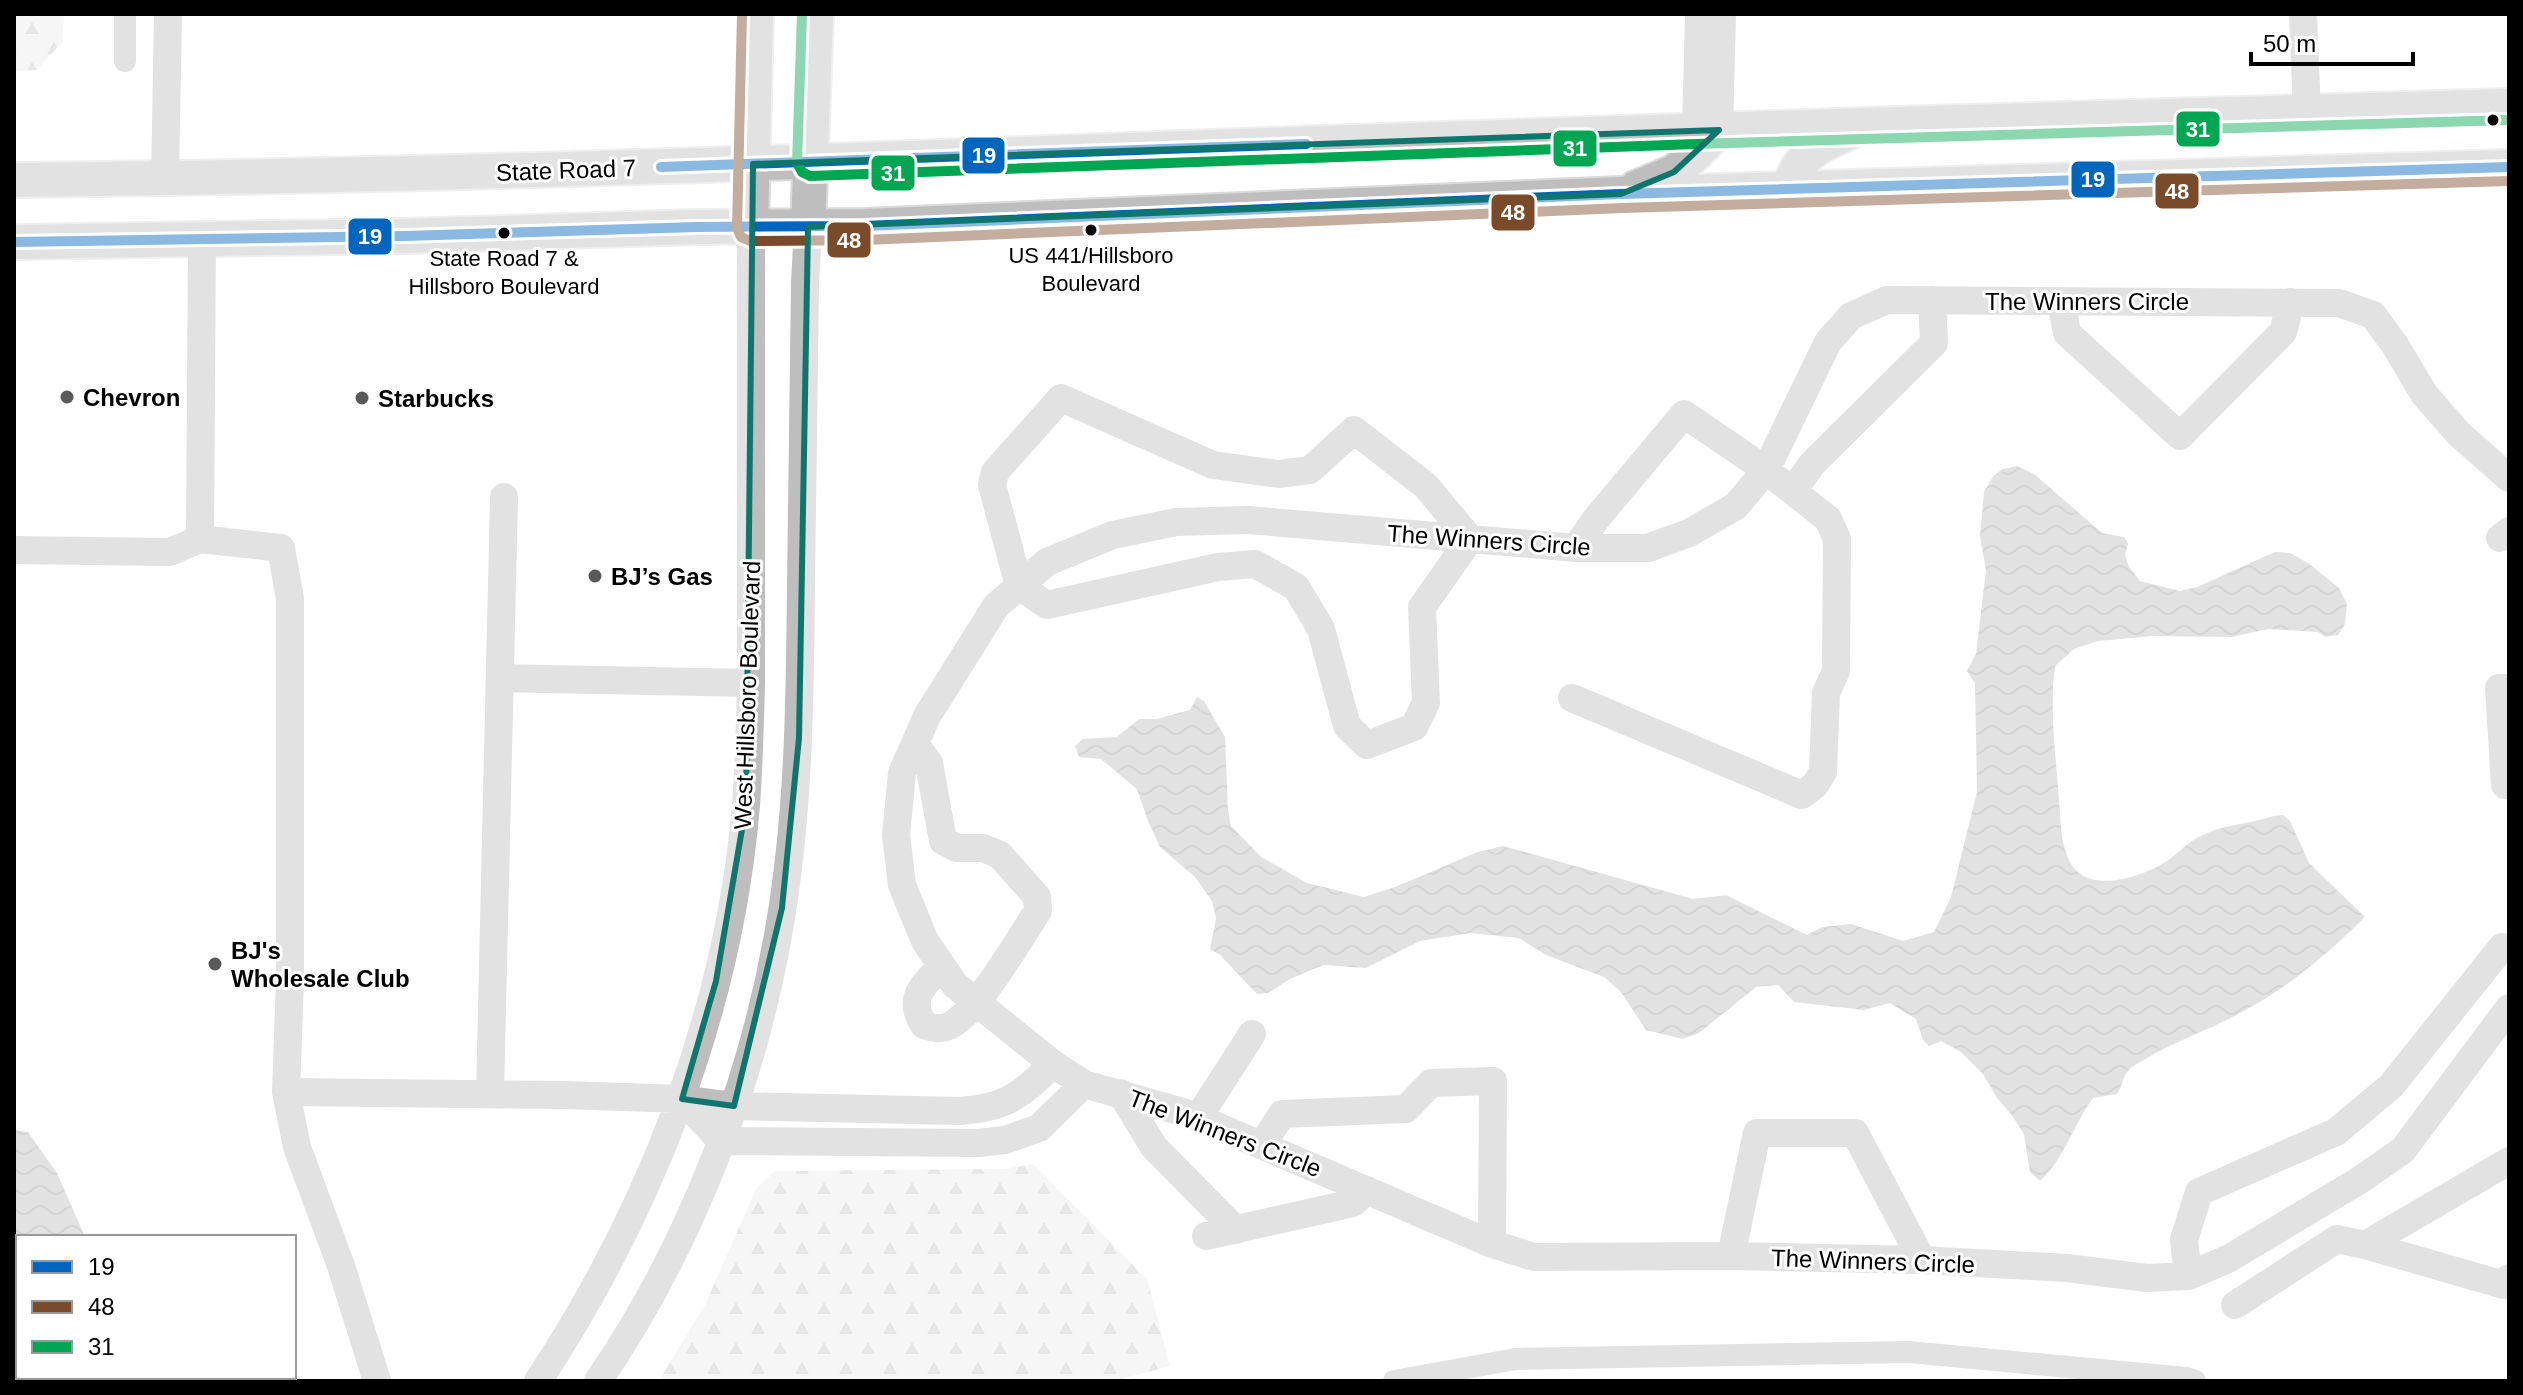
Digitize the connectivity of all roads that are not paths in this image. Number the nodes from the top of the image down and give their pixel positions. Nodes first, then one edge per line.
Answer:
1 (168, 14) edge
2 (756, 14) edge
3 (816, 14) edge
4 (1699, 14) edge
5 (1722, 14) edge
6 (2303, 14) edge
7 (2509, 106) edge
8 (2307, 112) junction
9 (1865, 125) junction
10 (1708, 130) junction
11 (811, 162) junction
12 (753, 164) junction
13 (2509, 167) edge
14 (165, 178) junction
15 (14, 180) edge
16 (1789, 189) junction
17 (1621, 194) junction
18 (751, 227) junction
19 (808, 227) junction
20 (202, 240) junction
21 (14, 242) edge
22 (1932, 300) junction
23 (2061, 301) junction
24 (2291, 302) junction
25 (1766, 470) junction
26 (2509, 478) edge
27 (1793, 491) junction
28 (504, 497) dead end
29 (200, 539) junction
30 (1470, 539) junction
31 (1576, 548) junction
32 (14, 550) edge
33 (1019, 586) junction
34 (500, 678) junction
35 (751, 683) junction
36 (2509, 688) edge
37 (1572, 698) dead end
38 (915, 744) junction
39 (2505, 785) dead end
40 (2502, 947) dead end
41 (941, 967) junction
42 (2469, 989) junction
43 (976, 1002) junction
44 (2507, 1015) edge
45 (1252, 1034) dead end
46 (1053, 1064) junction
47 (1084, 1084) junction
48 (286, 1092) junction
49 (1121, 1093) junction
50 (490, 1094) junction
51 (682, 1099) junction
52 (734, 1106) junction
53 (928, 1110) junction
54 (1198, 1118) junction
55 (721, 1141) junction
56 (928, 1143) junction
57 (1262, 1145) junction
58 (2509, 1161) edge
59 (1367, 1190) junction
60 (1236, 1230) junction
61 (1206, 1236) dead end
62 (1492, 1244) junction
63 (2365, 1245) junction
64 (1731, 1256) junction
65 (1922, 1260) junction
66 (2188, 1276) junction
67 (2509, 1278) edge
68 (2235, 1305) dead end
69 (377, 1381) edge
70 (538, 1381) edge
71 (598, 1381) edge

1 - 14 street
2 - 12 main road, West Hillsboro Boulevard
3 - 11 main road, West Hillsboro Boulevard
4 - 10 street
5 - 10 street
6 - 8 street
7 - 8 main road, State Road 7
8 - 9 main road, State Road 7
9 - 10 main road, State Road 7
9 - 16 main road
10 - 11 main road, State Road 7
10 - 17 main road
11 - 12 main road, State Road 7
11 - 19 main road, West Hillsboro Boulevard
12 - 14 main road, State Road 7
12 - 18 main road, West Hillsboro Boulevard
13 - 16 main road
14 - 15 main road, State Road 7
16 - 17 main road
17 - 19 main road
18 - 19 main road
18 - 20 main road
18 - 35 street, West Hillsboro Boulevard
19 - 52 street, West Hillsboro Boulevard
20 - 21 main road
20 - 29 street
22 - 23 street, The Winners Circle
22 - 25 street, The Winners Circle
22 - 27 street
23 - 24 street, The Winners Circle
23 - 24 street
24 - 26 street, The Winners Circle
25 - 27 street
25 - 31 street, The Winners Circle
25 - 31 street
27 - 37 street
28 - 34 street
29 - 32 street
29 - 48 street
30 - 31 street, The Winners Circle
30 - 33 street, The Winners Circle
30 - 33 street
30 - 33 street
33 - 38 street, The Winners Circle
34 - 35 street
34 - 50 street
35 - 51 street, West Hillsboro Boulevard
36 - 39 street
38 - 41 street, The Winners Circle
38 - 43 street
40 - 42 street
41 - 43 street, The Winners Circle
41 - 43 street
42 - 44 street
42 - 66 street
43 - 46 street, The Winners Circle
44 - 66 street, The Winners Circle
45 - 54 street
46 - 47 street, The Winners Circle
46 - 53 street
47 - 49 street, The Winners Circle
47 - 56 street
48 - 50 street
48 - 69 street
49 - 54 street, The Winners Circle
49 - 60 street
50 - 51 street
51 - 52 street
51 - 55 street
51 - 70 street, West Hillsboro Boulevard
52 - 53 street
52 - 55 street, West Hillsboro Boulevard
53 - 56 street
54 - 57 street, The Winners Circle
55 - 56 street
55 - 71 street, West Hillsboro Boulevard
57 - 59 street, The Winners Circle
57 - 62 street
58 - 63 street
59 - 60 street
59 - 62 street, The Winners Circle
60 - 61 street
62 - 64 street, The Winners Circle
63 - 67 street
63 - 68 street
64 - 65 street, The Winners Circle
64 - 65 street
65 - 66 street, The Winners Circle

